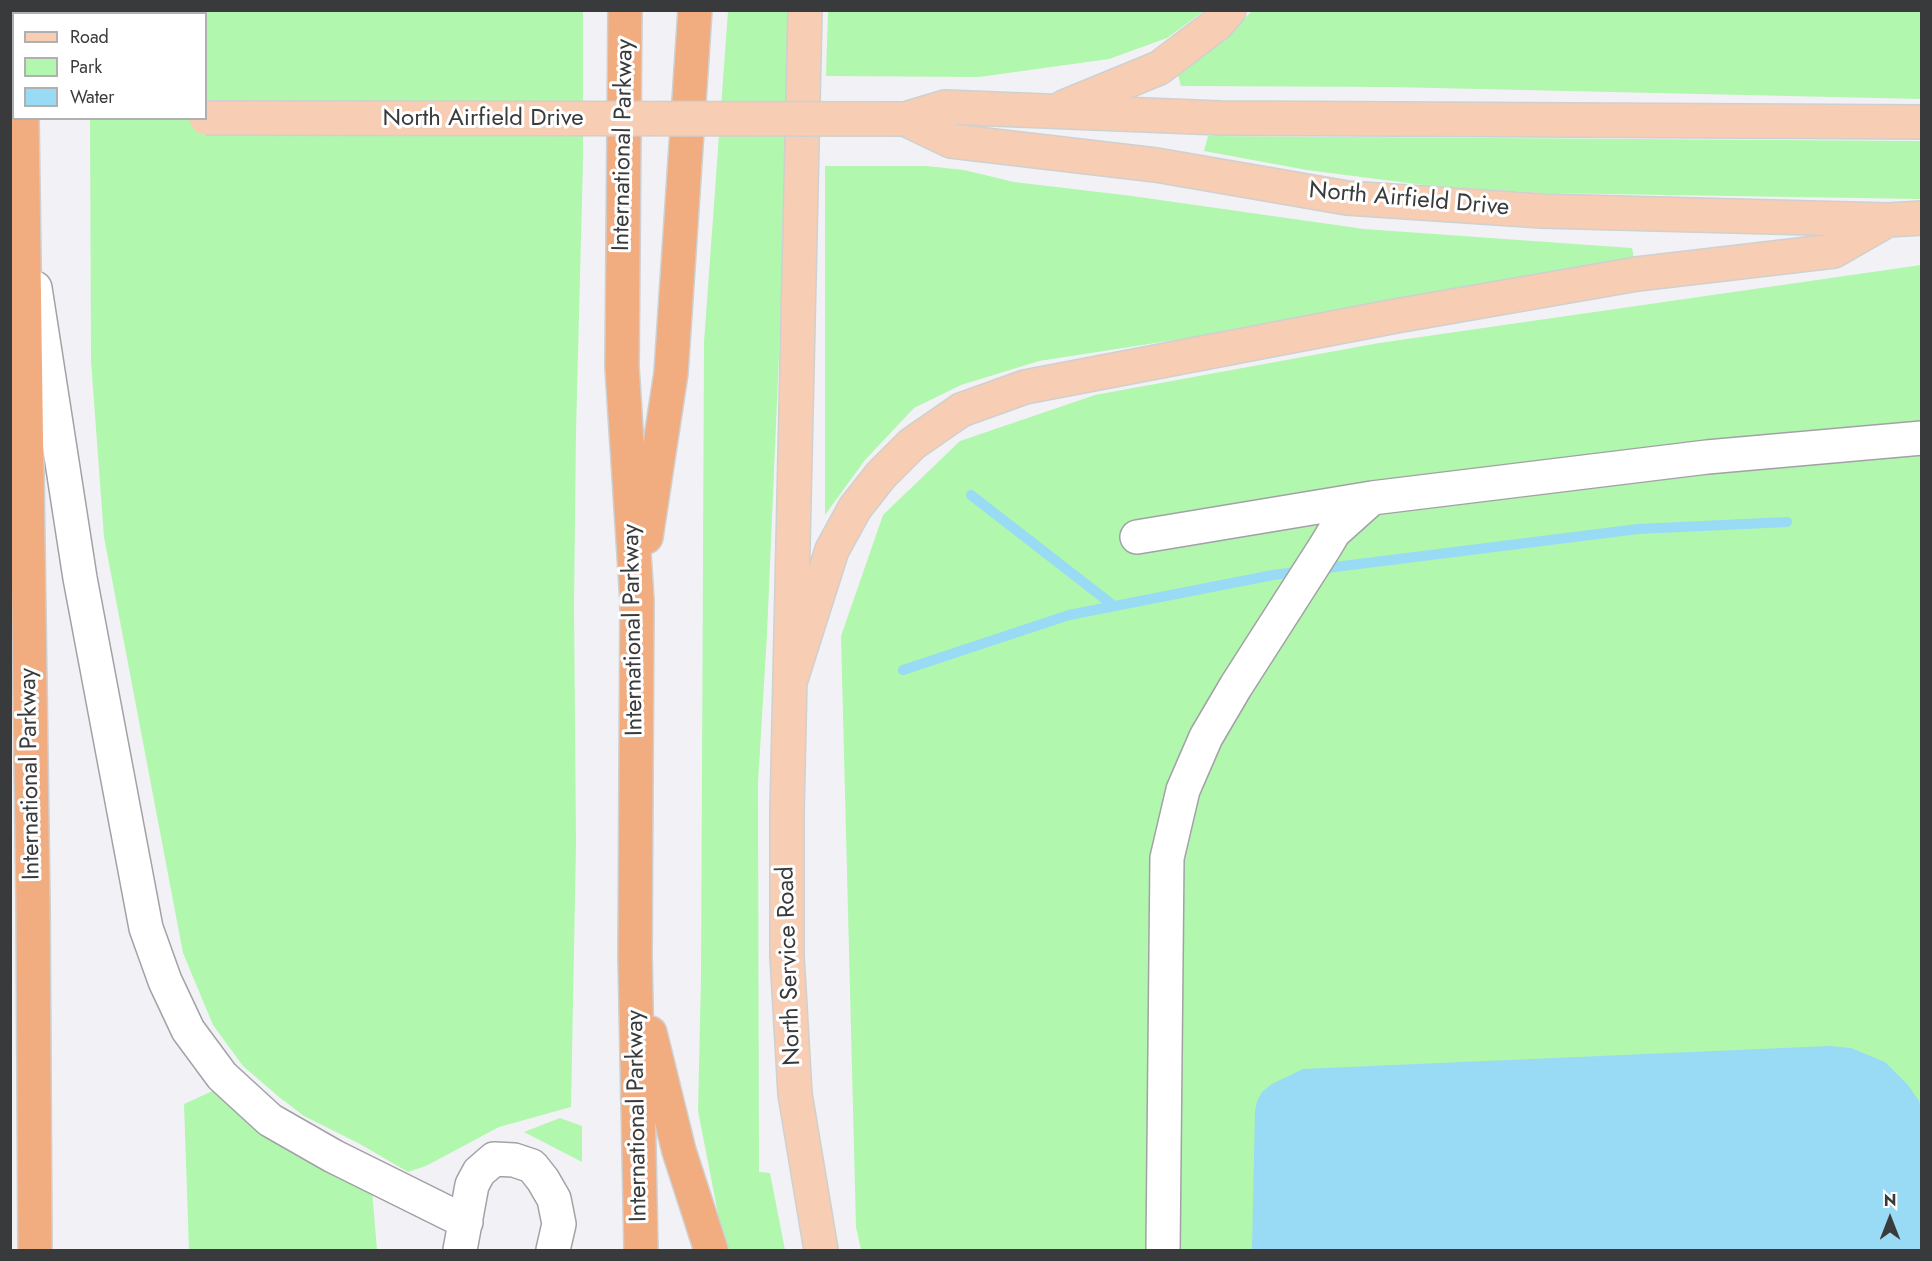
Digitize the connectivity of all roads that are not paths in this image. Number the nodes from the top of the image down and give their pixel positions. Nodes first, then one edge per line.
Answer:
1 (625, 10) edge
2 (695, 10) edge
3 (805, 10) edge
4 (1229, 10) edge
5 (1054, 112) junction
6 (207, 118) edge
7 (905, 119) junction
8 (22, 120) edge
9 (1922, 122) edge
10 (23, 212) junction
11 (1922, 218) edge
12 (1888, 220) junction
13 (1922, 438) edge
14 (1372, 498) junction
15 (1137, 537) dead end
16 (637, 601) junction
17 (790, 679) junction
18 (33, 902) junction
19 (10, 956) edge
20 (636, 976) junction
21 (463, 1236) edge
22 (35, 1251) edge
23 (553, 1251) edge
24 (641, 1251) edge
25 (711, 1251) edge
26 (821, 1251) edge
27 (1163, 1251) edge

1 - 16 highway, International Parkway
2 - 16 highway
3 - 17 main road, North Service Road
4 - 5 main road
5 - 7 main road, North Airfield Drive
5 - 9 main road, North Airfield Drive
6 - 7 main road, North Airfield Drive, bridge
7 - 12 main road, North Airfield Drive
8 - 10 highway, International Parkway
10 - 18 highway, International Parkway
10 - 21 lane
11 - 12 main road, North Airfield Drive
12 - 17 main road
13 - 14 lane
14 - 15 lane
14 - 27 lane
16 - 20 highway, International Parkway
17 - 26 main road, North Service Road
18 - 19 highway
18 - 22 highway, International Parkway
20 - 24 highway, International Parkway
20 - 25 highway
21 - 23 lane

